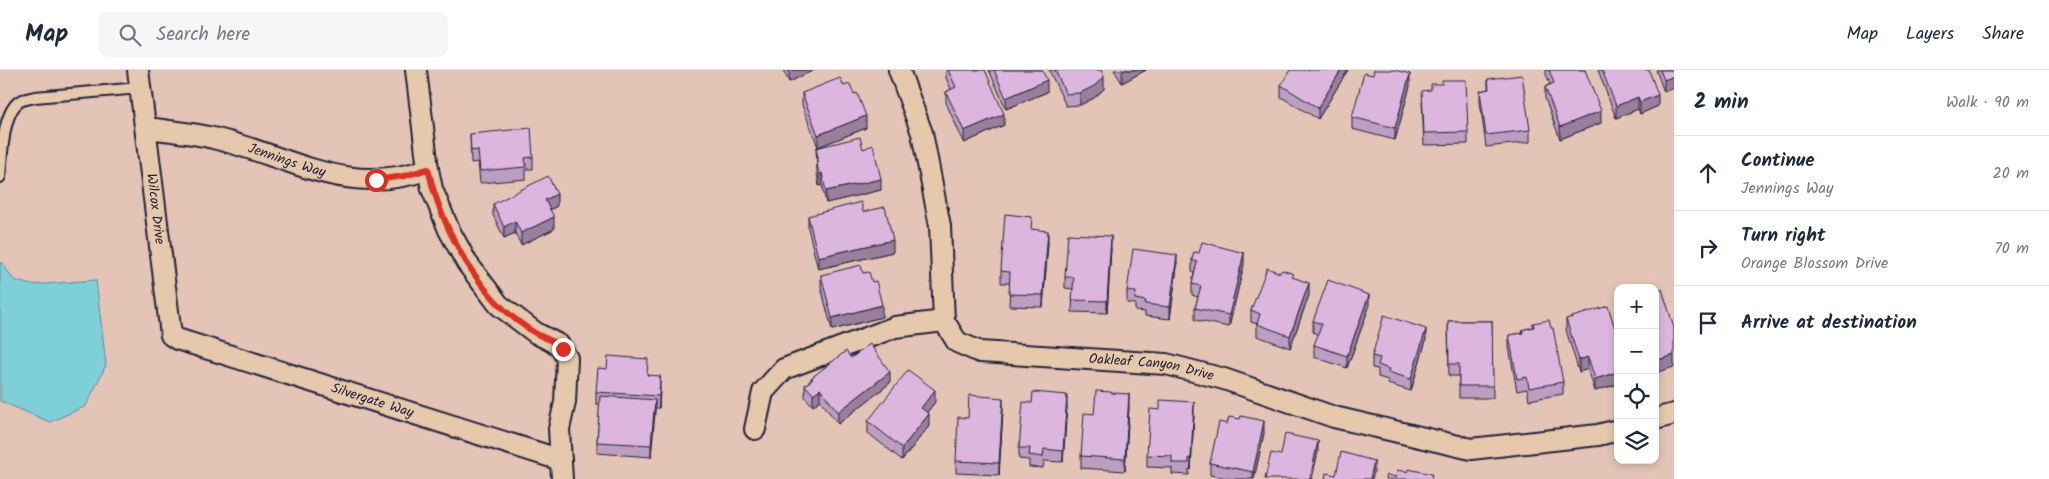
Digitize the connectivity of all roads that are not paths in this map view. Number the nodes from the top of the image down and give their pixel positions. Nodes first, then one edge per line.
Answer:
1 (416, 70) edge
2 (899, 70) edge
3 (139, 79) edge
4 (146, 128) junction
5 (428, 169) junction
6 (0, 177) edge
7 (944, 321) junction
8 (182, 340) joint
9 (1674, 414) edge
10 (1659, 418) edge
11 (755, 429) dead end
12 (1614, 431) edge
13 (562, 470) edge

1 - 5 street
2 - 7 street, Oakleaf Canyon Drive
3 - 4 street, Wilcox Drive
3 - 6 lane
4 - 5 street, Jennings Way
4 - 8 street, Wilcox Drive
5 - 13 street
7 - 11 street
7 - 12 street, Oakleaf Canyon Drive
8 - 13 street, Silvergate Way
9 - 10 street

